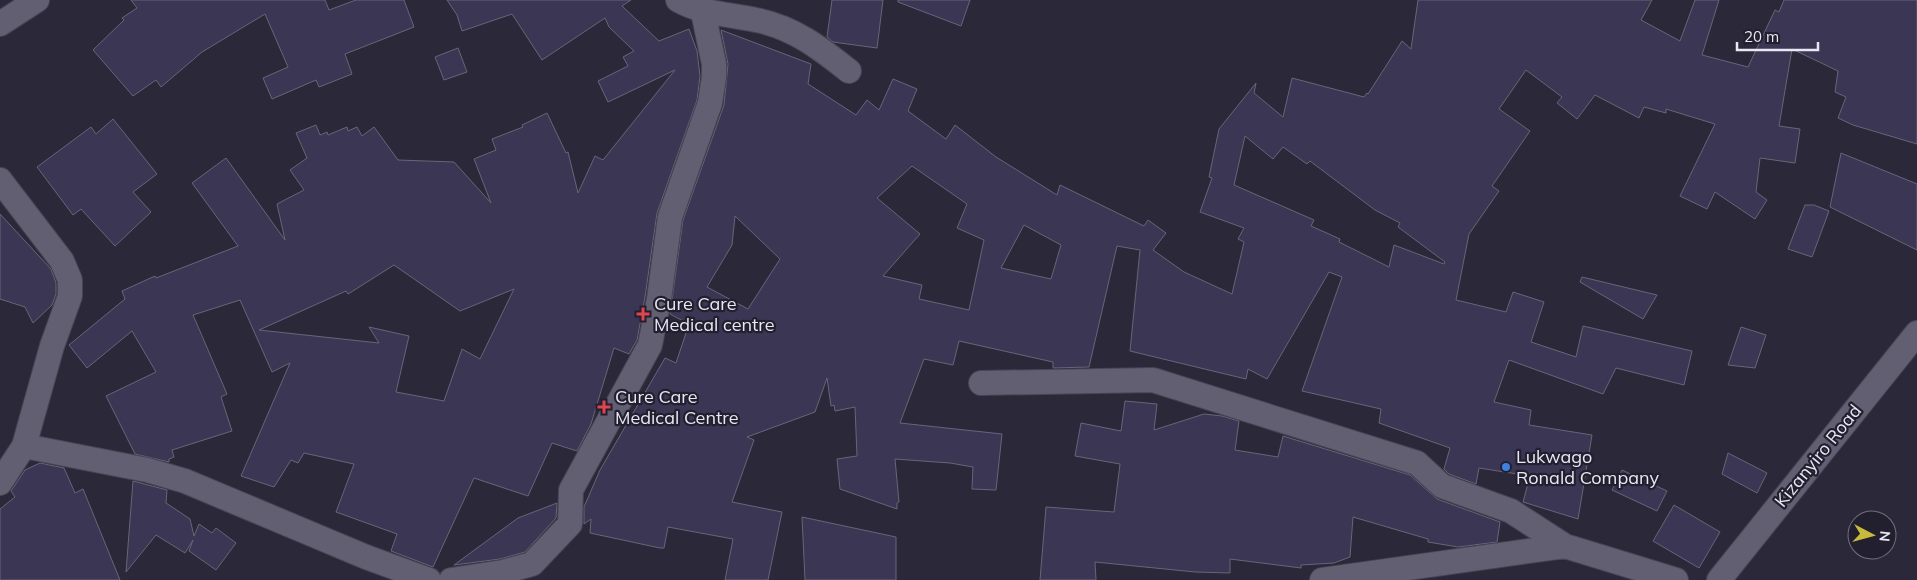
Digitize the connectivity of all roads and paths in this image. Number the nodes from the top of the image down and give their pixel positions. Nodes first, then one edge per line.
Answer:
1 (37, 0) edge
2 (678, 0) edge
3 (704, 12) junction
4 (0, 24) edge
5 (849, 71) dead end
6 (0, 180) edge
7 (1917, 333) edge
8 (981, 382) dead end
9 (24, 446) junction
10 (0, 483) edge
11 (1565, 546) junction
12 (429, 580) edge
13 (451, 580) edge
14 (1322, 580) edge
15 (1676, 580) edge
16 (1719, 580) edge

1 - 4 street
2 - 3 street
3 - 5 street
3 - 13 street
6 - 9 street
7 - 16 street, Kizanyiro Road
8 - 11 street
9 - 10 street
9 - 12 street
11 - 14 street
11 - 15 street

